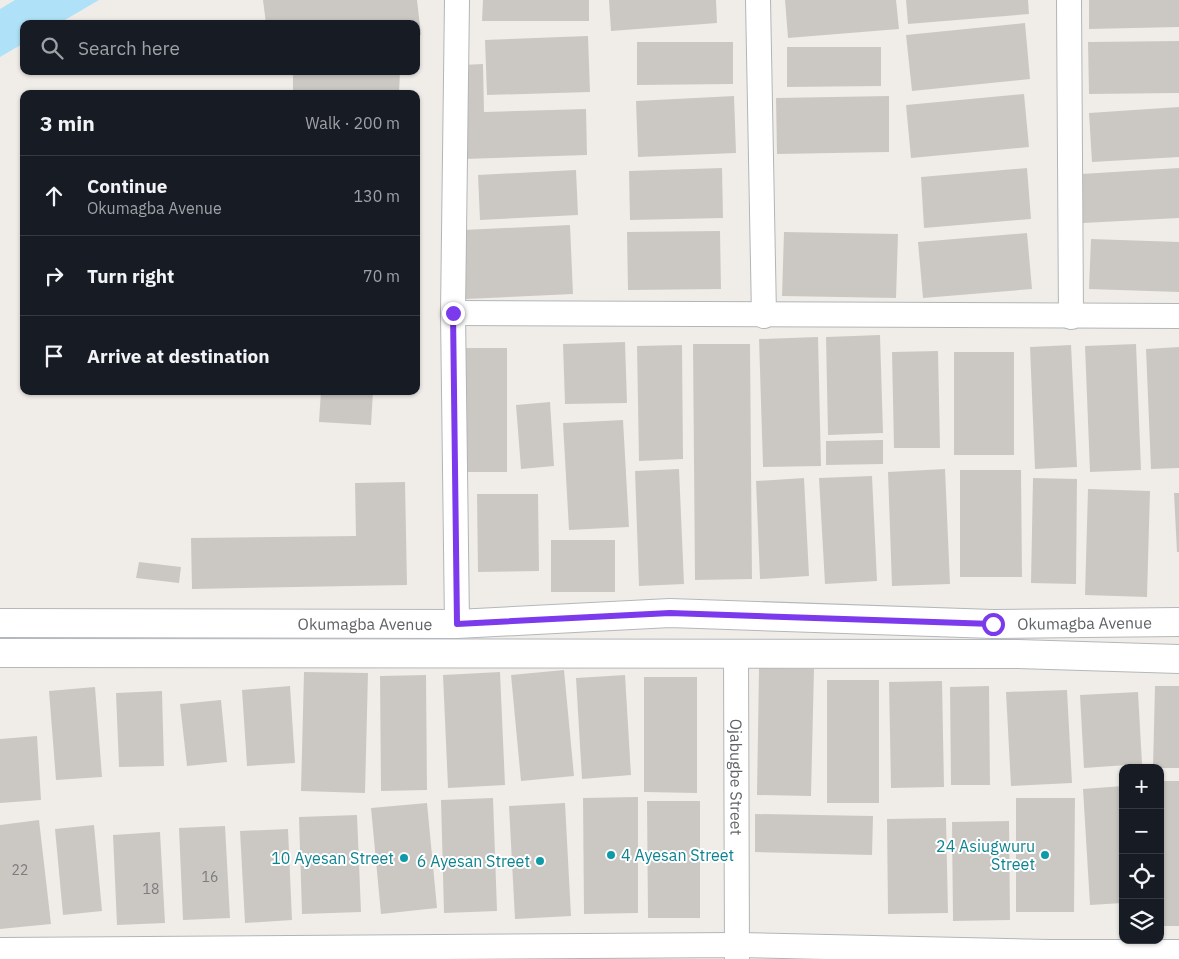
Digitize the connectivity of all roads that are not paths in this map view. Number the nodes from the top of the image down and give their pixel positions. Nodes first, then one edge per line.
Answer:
1 (457, 0) edge
2 (758, 0) edge
3 (1069, 0) edge
4 (453, 313) junction
5 (764, 316) junction
6 (1179, 316) edge
7 (1071, 317) junction
8 (1179, 622) edge
9 (0, 623) edge
10 (457, 624) junction
11 (0, 653) edge
12 (736, 654) junction
13 (1179, 659) edge
14 (0, 950) edge
15 (737, 952) edge
16 (1179, 952) edge
17 (1049, 955) edge

1 - 4 street
2 - 5 street
3 - 7 street
4 - 5 street
4 - 10 street
5 - 7 street
6 - 7 street
8 - 10 main road, Okumagba Avenue
9 - 10 main road, Okumagba Avenue
11 - 12 main road, Okumagba Avenue
12 - 13 main road, Okumagba Avenue
12 - 15 street, Ojabugbe Street
14 - 15 street
15 - 17 street
16 - 17 street

